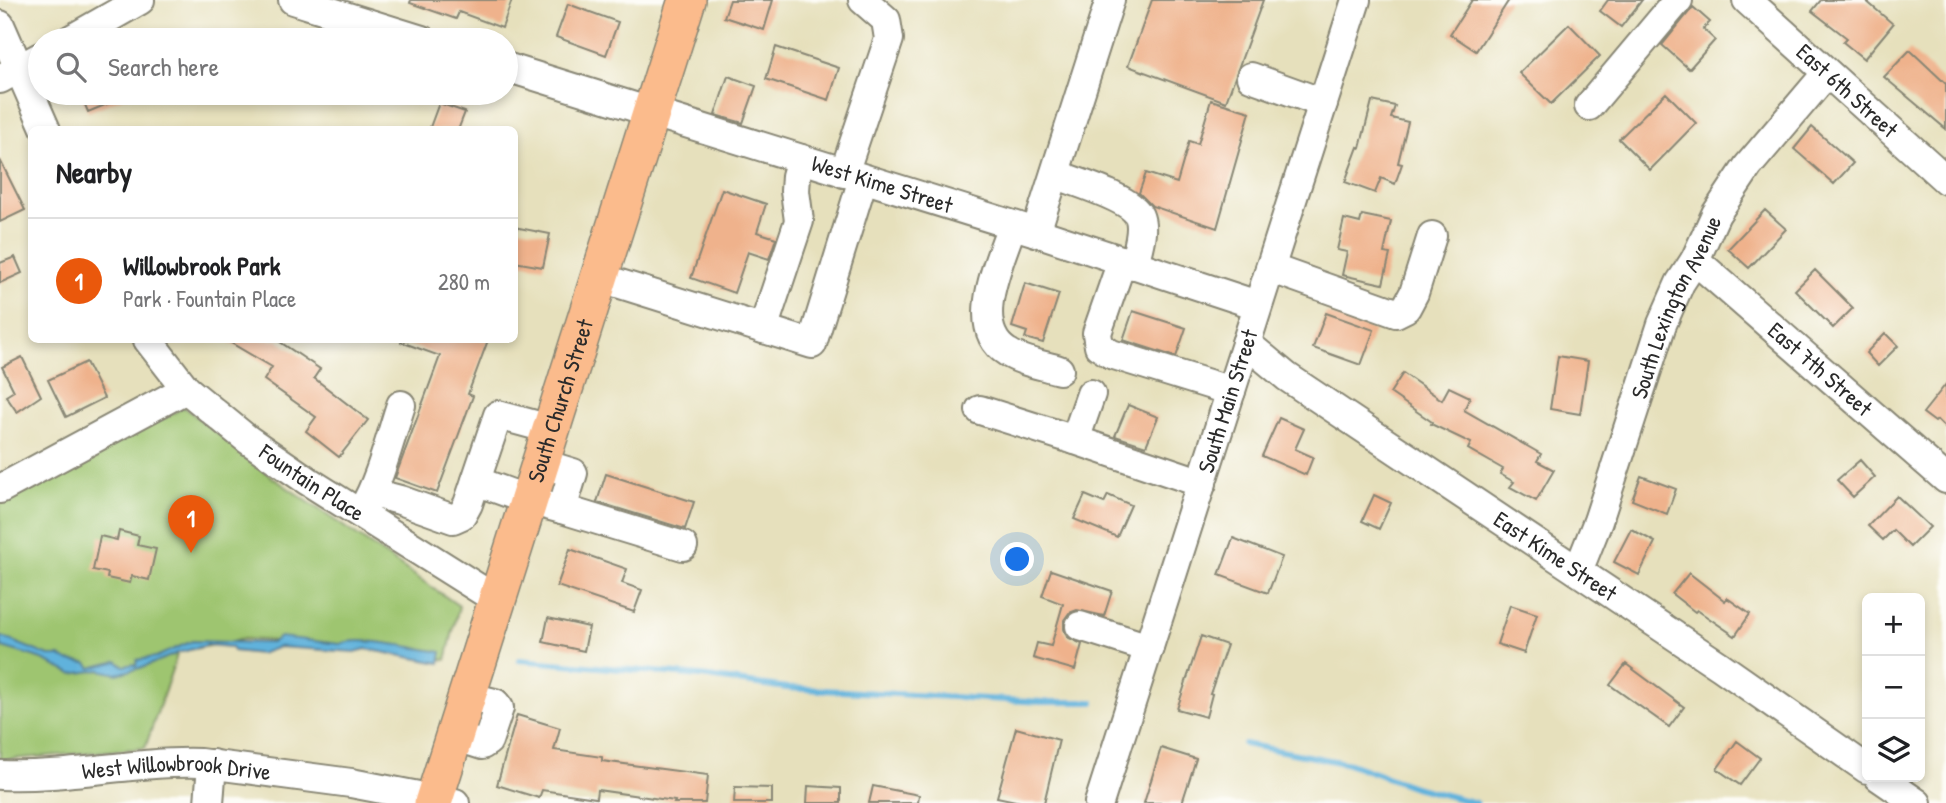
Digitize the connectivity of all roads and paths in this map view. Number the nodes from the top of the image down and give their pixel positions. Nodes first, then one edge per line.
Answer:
1 (140, 0) edge
2 (293, 0) edge
3 (687, 0) edge
4 (863, 0) edge
5 (1111, 0) edge
6 (1356, 0) edge
7 (1678, 0) edge
8 (1747, 0) edge
9 (0, 25) edge
10 (91, 28) edge
11 (383, 28) edge
12 (20, 68) edge
13 (518, 71) edge
14 (1826, 74) junction
15 (1251, 77) dead end
16 (28, 87) edge
17 (1323, 103) junction
18 (36, 105) edge
19 (1590, 106) dead end
20 (652, 113) junction
21 (44, 126) edge
22 (801, 159) junction
23 (1943, 172) edge
24 (1055, 174) junction
25 (853, 176) junction
26 (1024, 228) junction
27 (1432, 236) dead end
28 (1695, 260) junction
29 (1128, 263) junction
30 (1269, 268) junction
31 (598, 277) junction
32 (1257, 305) junction
33 (762, 329) junction
34 (1245, 342) junction
35 (150, 343) edge
36 (1059, 370) dead end
37 (186, 389) junction
38 (1231, 391) junction
39 (1091, 394) dead end
40 (401, 405) dead end
41 (980, 410) dead end
42 (1075, 440) junction
43 (545, 446) junction
44 (1946, 479) edge
45 (476, 481) junction
46 (1202, 483) junction
47 (0, 489) edge
48 (366, 503) junction
49 (545, 505) junction
50 (683, 545) dead end
51 (1578, 571) junction
52 (497, 600) junction
53 (1080, 626) dead end
54 (1149, 648) junction
55 (212, 764) junction
56 (1862, 765) edge
57 (2, 781) edge
58 (1886, 782) edge
59 (441, 802) edge
60 (209, 803) edge
61 (1099, 803) edge
62 (1917, 803) edge

1 - 10 street
2 - 11 street
3 - 20 main road, South Church Street
4 - 25 street
5 - 24 street
6 - 17 street, South Main Street
7 - 19 street
8 - 14 street, East 6th Street
9 - 12 street
12 - 16 street
13 - 20 street, West Kime Street
14 - 23 street, East 6th Street
14 - 28 street, South Lexington Avenue
15 - 17 street
17 - 30 street, South Main Street
18 - 21 street
20 - 22 street, West Kime Street
20 - 31 main road, South Church Street
22 - 25 street, West Kime Street
22 - 33 street
24 - 26 street
24 - 29 street
25 - 26 street, West Kime Street
25 - 33 street
26 - 29 street, West Kime Street
26 - 36 street
27 - 30 street
28 - 44 street, East 7th Street
28 - 51 street, South Lexington Avenue
29 - 32 street, West Kime Street
29 - 38 street
30 - 32 street, South Main Street
31 - 33 street
31 - 43 main road, South Church Street
32 - 34 street, South Main Street
34 - 38 street, South Main Street
34 - 51 street, East Kime Street
35 - 37 street, Fountain Place
37 - 47 street
37 - 48 street, Fountain Place
38 - 46 street, South Main Street
39 - 42 street
40 - 48 street
41 - 42 street
42 - 46 street
43 - 45 street
43 - 49 main road, South Church Street
45 - 48 street
45 - 49 street
46 - 54 street, South Main Street
48 - 52 street, Fountain Place
49 - 50 street
49 - 52 main road, South Church Street
51 - 56 street, East Kime Street
52 - 59 main road, South Church Street
53 - 54 street
54 - 61 street, South Main Street
55 - 57 street, West Willowbrook Drive
55 - 59 street, West Willowbrook Drive
55 - 60 street
58 - 62 street

